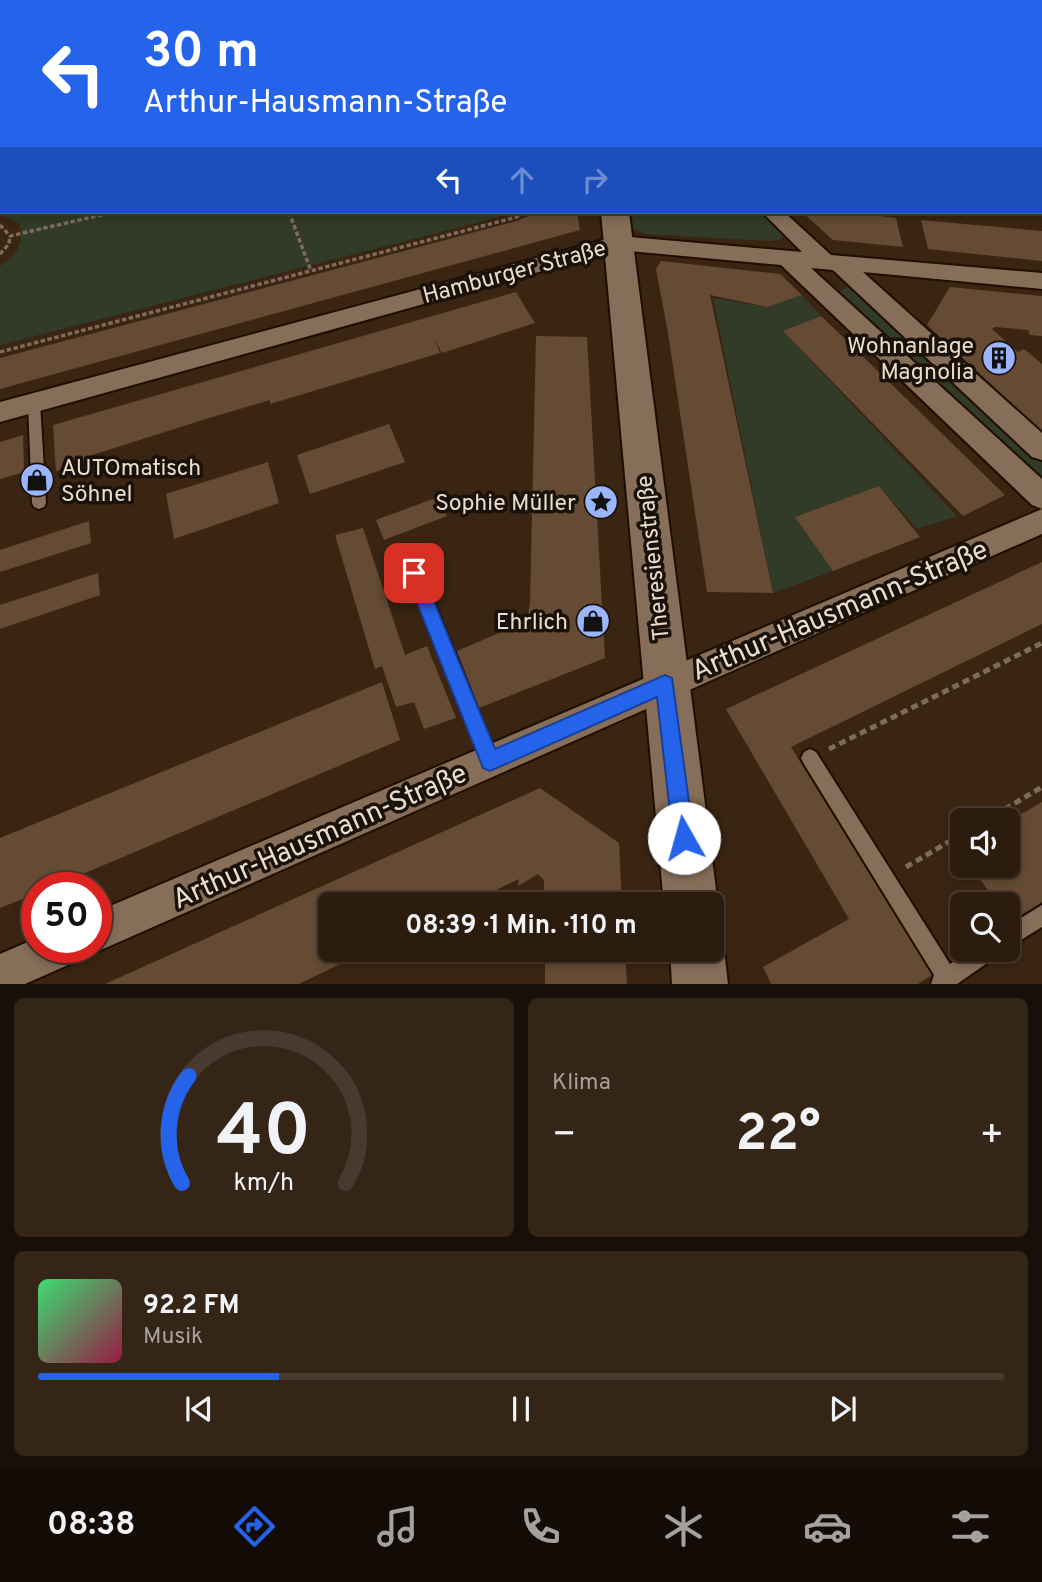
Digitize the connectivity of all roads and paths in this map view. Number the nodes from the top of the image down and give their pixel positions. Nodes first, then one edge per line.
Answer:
1 (105, 214) edge
2 (290, 214) edge
3 (520, 214) edge
4 (774, 214) edge
5 (0, 225) edge
6 (617, 228) edge
7 (10, 236) junction
8 (0, 254) edge
9 (787, 258) junction
10 (831, 261) junction
11 (311, 271) junction
12 (1042, 281) edge
13 (0, 352) edge
14 (34, 403) junction
15 (0, 412) edge
16 (1042, 449) edge
17 (1042, 497) edge
18 (39, 503) dead end
19 (1042, 521) edge
20 (414, 573) dead end
21 (1042, 643) edge
22 (665, 684) junction
23 (810, 758) joint
24 (490, 761) junction
25 (1042, 787) edge
26 (1007, 808) edge
27 (950, 841) edge
28 (885, 879) junction
29 (689, 892) edge
30 (1042, 915) edge
31 (112, 925) edge
32 (1020, 930) edge
33 (697, 962) edge
34 (971, 962) edge
35 (26, 963) edge
36 (0, 974) edge
37 (943, 981) edge
38 (700, 984) edge

1 - 7 path
2 - 11 path
3 - 11 path
4 - 10 street
5 - 7 path
6 - 9 street, Hamburger Straße
6 - 14 street, Hamburger Straße
6 - 22 main road, Theresienstraße
7 - 8 path
9 - 10 street, Hamburger Straße
9 - 17 street
10 - 12 street, Hamburger Straße
10 - 16 street
11 - 13 path
14 - 15 street, Hamburger Straße
14 - 18 lane
19 - 22 street, Arthur-Hausmann-Straße
20 - 24 lane
21 - 23 path
22 - 24 street, Arthur-Hausmann-Straße
22 - 29 main road, Theresienstraße
23 - 28 lane
24 - 31 street, Arthur-Hausmann-Straße
25 - 26 path
27 - 28 path
28 - 37 lane
30 - 32 lane
33 - 38 main road
34 - 37 lane
35 - 36 street

